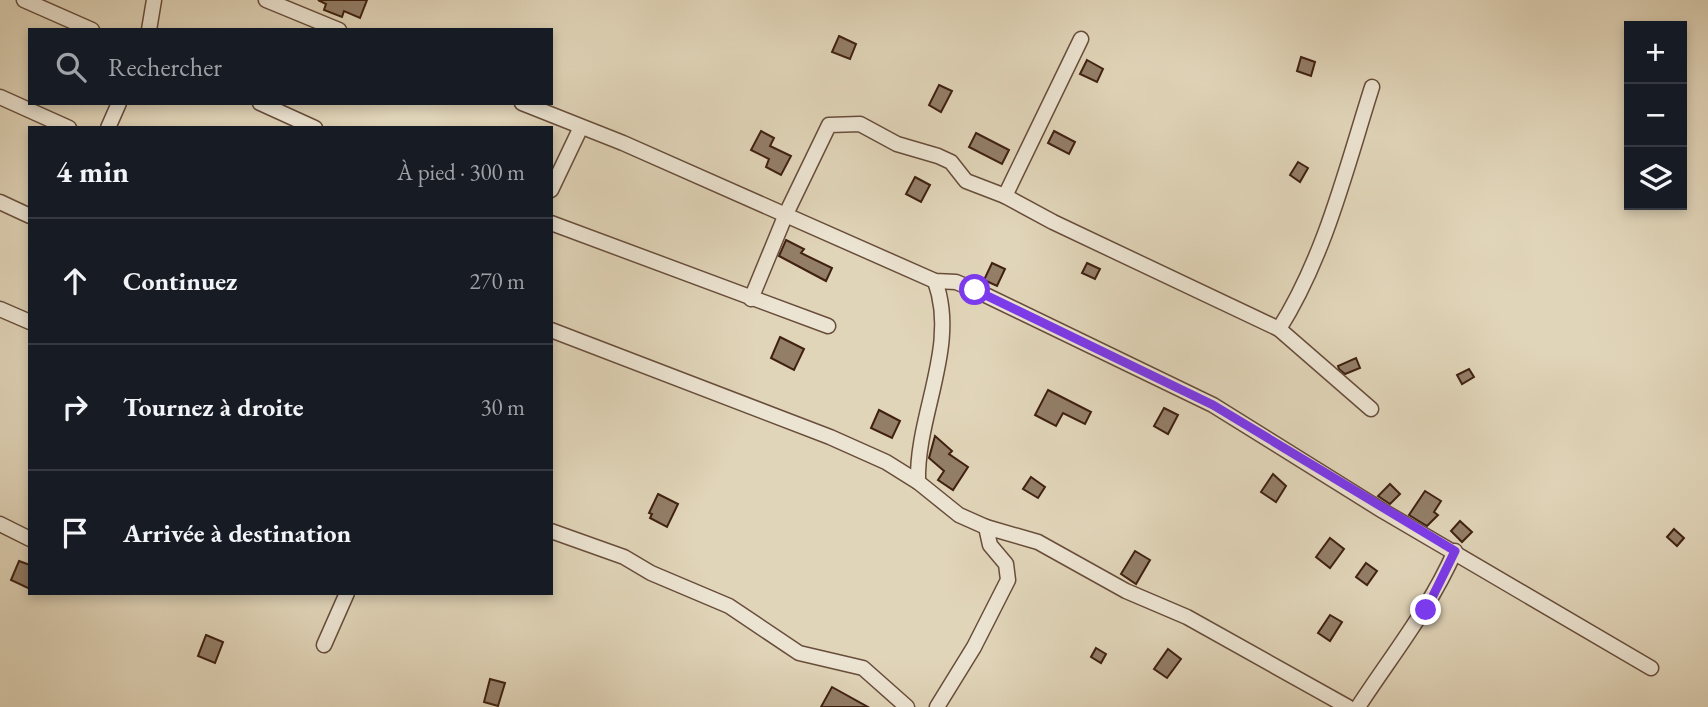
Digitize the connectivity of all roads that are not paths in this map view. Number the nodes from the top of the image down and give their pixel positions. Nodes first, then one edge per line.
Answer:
1 (24, 0) edge
2 (154, 0) edge
3 (266, 0) edge
4 (87, 28) edge
5 (149, 28) edge
6 (334, 28) edge
7 (1081, 39) dead end
8 (1372, 87) dead end
9 (0, 97) edge
10 (118, 105) edge
11 (264, 105) edge
12 (527, 105) edge
13 (65, 126) edge
14 (109, 126) edge
15 (311, 126) edge
16 (581, 127) junction
17 (553, 186) edge
18 (1005, 196) junction
19 (0, 202) edge
20 (786, 214) junction
21 (28, 215) edge
22 (553, 224) edge
23 (935, 281) junction
24 (751, 299) junction
25 (0, 309) edge
26 (28, 321) edge
27 (828, 326) dead end
28 (1279, 330) junction
29 (553, 331) edge
30 (1371, 409) dead end
31 (918, 482) junction
32 (0, 524) edge
33 (986, 527) junction
34 (553, 532) edge
35 (28, 538) edge
36 (1455, 551) junction
37 (346, 595) edge
38 (324, 645) dead end
39 (1651, 668) dead end
40 (907, 707) edge
41 (937, 707) edge
42 (1348, 707) edge
43 (1358, 707) edge

1 - 4 street
2 - 5 street
3 - 6 street
7 - 18 street
8 - 28 street
9 - 13 street
10 - 14 street
11 - 15 street
12 - 16 street
16 - 17 street
16 - 20 street
18 - 20 street
18 - 28 street
19 - 21 street
20 - 23 street
20 - 24 street
22 - 24 street
23 - 31 street
23 - 36 street
24 - 27 street
25 - 26 street
28 - 30 street
29 - 31 street
31 - 33 street
32 - 35 street
33 - 41 street
33 - 42 street
34 - 40 street
36 - 39 street
36 - 43 street
37 - 38 street

